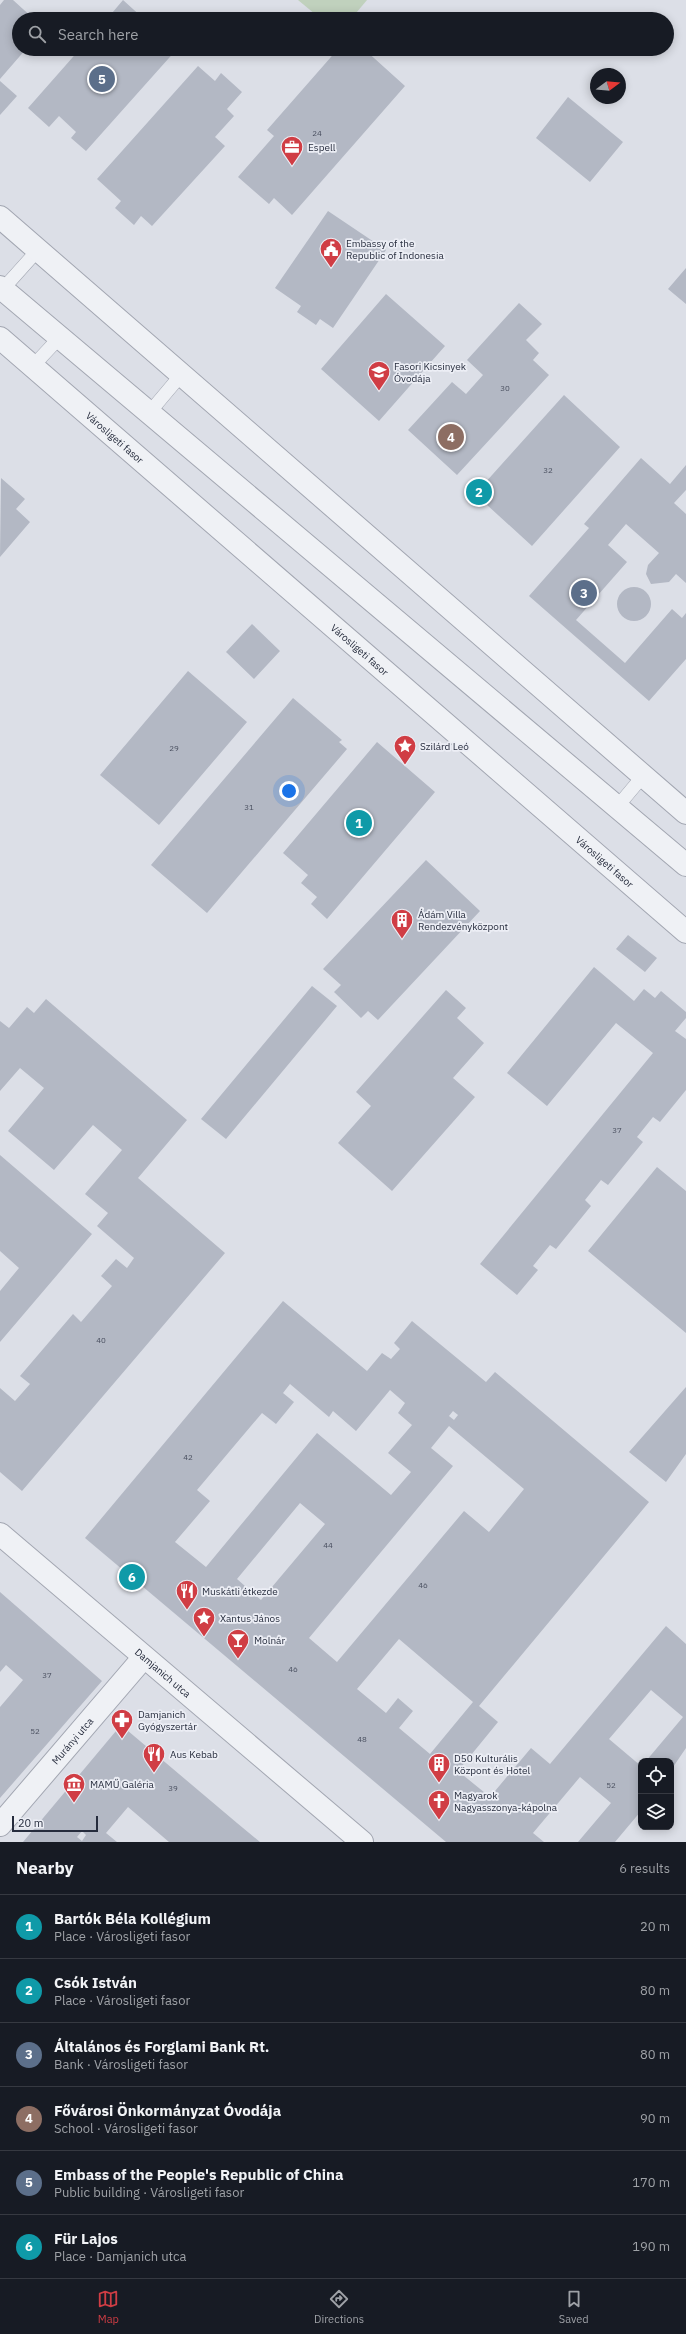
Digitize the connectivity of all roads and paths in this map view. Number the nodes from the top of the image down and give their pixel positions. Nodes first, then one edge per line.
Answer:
1 (0, 218) edge
2 (37, 250) junction
3 (1, 288) edge
4 (60, 337) junction
5 (0, 338) edge
6 (33, 366) junction
7 (181, 375) junction
8 (149, 413) junction
9 (643, 776) junction
10 (616, 807) junction
11 (686, 813) edge
12 (686, 865) edge
13 (686, 932) edge
14 (0, 1534) edge
15 (144, 1657) junction
16 (0, 1825) edge
17 (362, 1842) edge

1 - 2 street
2 - 3 lane
2 - 7 street
3 - 4 street
4 - 6 lane
4 - 8 street
5 - 6 street, Városligeti fasor
6 - 13 street, Városligeti fasor
7 - 8 lane
7 - 9 street
8 - 10 street
9 - 10 lane
9 - 11 street
10 - 12 street
14 - 15 street, Damjanich utca
15 - 16 street, Murányi utca
15 - 17 street, Damjanich utca

